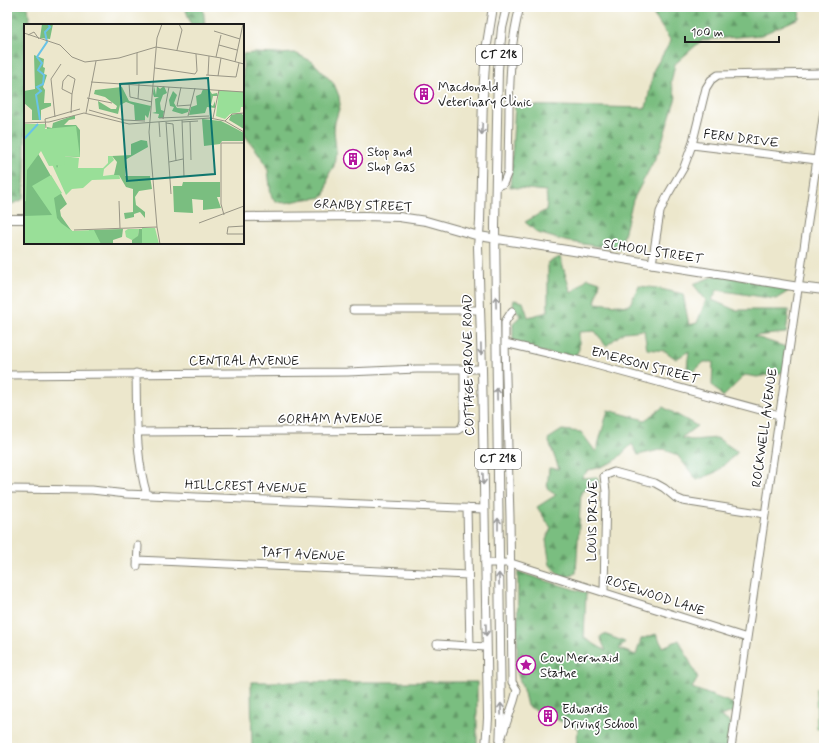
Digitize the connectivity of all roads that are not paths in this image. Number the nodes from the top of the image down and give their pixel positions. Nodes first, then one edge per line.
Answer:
1 (493, 7) edge
2 (507, 7) edge
3 (520, 7) edge
4 (824, 73) edge
5 (497, 103) junction
6 (510, 103) junction
7 (824, 111) edge
8 (692, 145) junction
9 (817, 160) junction
10 (496, 186) junction
11 (244, 217) edge
12 (7, 219) edge
13 (24, 219) edge
14 (479, 236) junction
15 (495, 238) junction
16 (652, 264) junction
17 (799, 287) junction
18 (824, 290) edge
19 (353, 310) dead end
20 (480, 310) junction
21 (512, 311) dead end
22 (505, 343) junction
23 (464, 369) junction
24 (482, 369) junction
25 (136, 373) junction
26 (7, 375) edge
27 (779, 415) junction
28 (138, 432) junction
29 (7, 489) edge
30 (147, 495) junction
31 (467, 508) junction
32 (484, 509) junction
33 (765, 514) junction
34 (138, 546) dead end
35 (511, 562) junction
36 (485, 563) junction
37 (499, 563) junction
38 (468, 575) junction
39 (604, 592) junction
40 (747, 638) junction
41 (437, 644) dead end
42 (470, 646) junction
43 (486, 647) junction
44 (500, 744) edge
45 (486, 748) edge
46 (731, 748) edge

1 -> 14 main road, COTTAGE GROVE ROAD / CT 218
2 - 5 main road, CT 218
3 - 6 street
4 - 8 street
5 - 6 street
5 - 10 main road, CT 218
6 - 10 street
7 - 9 street, ROCKWELL AVENUE
8 - 9 street, FERN DRIVE
8 - 16 street, FERN DRIVE
9 - 17 street, ROCKWELL AVENUE
10 - 15 main road, CT 218
11 - 14 main road, GRANBY STREET
12 - 13 main road
14 - 15 main road, SCHOOL STREET
14 - 20 main road, COTTAGE GROVE ROAD / CT 218
15 - 16 main road, SCHOOL STREET
37 -> 15 main road, CT 218
16 - 17 main road, SCHOOL STREET
17 - 18 main road, SCHOOL STREET
17 - 27 street, ROCKWELL AVENUE
19 - 20 street
20 -> 24 main road, COTTAGE GROVE ROAD / CT 218
21 - 22 street
22 - 27 street, EMERSON STREET
22 - 35 street
23 - 24 street, CENTRAL AVENUE
23 - 25 street, CENTRAL AVENUE
23 - 28 street, GORHAM AVENUE
24 -> 32 main road, COTTAGE GROVE ROAD / CT 218
25 - 26 street, CENTRAL AVENUE
25 - 28 street
27 - 33 street, ROCKWELL AVENUE
28 - 30 street
29 - 30 street, HILLCREST AVENUE
30 - 31 street, HILLCREST AVENUE
31 - 32 street, HILLCREST AVENUE
31 - 38 street
32 - 36 main road, COTTAGE GROVE ROAD / CT 218
33 - 39 street, LOUIS DRIVE
33 - 40 street, ROCKWELL AVENUE
34 - 38 street, TAFT AVENUE
35 - 37 street, ROSEWOOD LANE
35 - 39 street, ROSEWOOD LANE
35 - 44 street
36 - 37 street, ROSEWOOD LANE
36 -> 43 main road, COTTAGE GROVE ROAD / CT 218
44 -> 37 main road, CT 218
38 - 42 street
39 - 40 street, ROSEWOOD LANE
40 - 46 street, ROCKWELL AVENUE
41 - 42 street
42 - 43 street
43 - 45 main road, COTTAGE GROVE ROAD / CT 218

